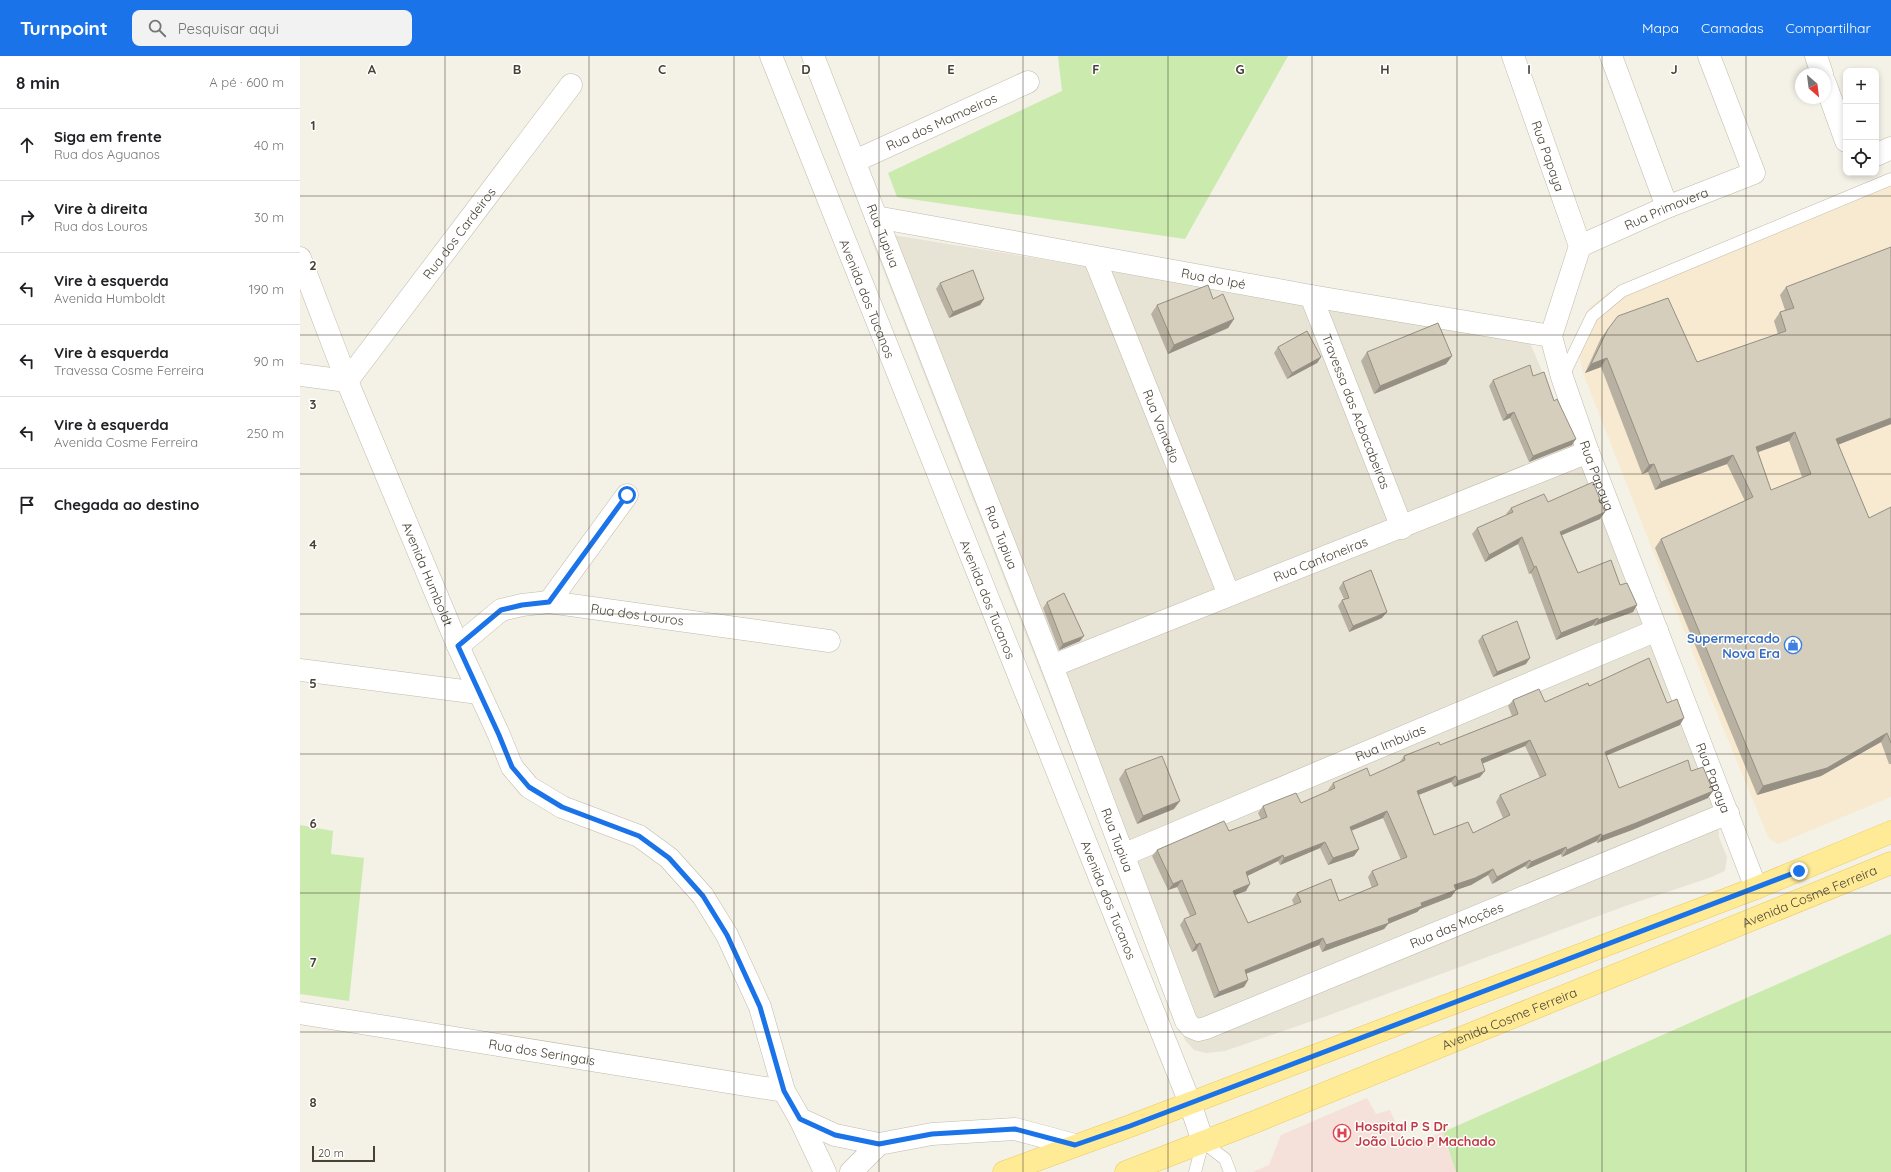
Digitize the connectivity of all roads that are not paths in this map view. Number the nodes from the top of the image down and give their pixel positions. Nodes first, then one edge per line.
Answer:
1 (771, 56) edge
2 (813, 56) edge
3 (1513, 56) edge
4 (1611, 56) edge
5 (1709, 56) edge
6 (1816, 56) edge
7 (1820, 68) edge
8 (1028, 82) dead end
9 (571, 85) dead end
10 (1831, 100) edge
11 (1845, 140) edge
12 (1891, 148) edge
13 (1879, 154) edge
14 (855, 161) junction
15 (1891, 179) edge
16 (1667, 207) junction
17 (876, 217) junction
18 (1580, 246) junction
19 (1094, 257) junction
20 (300, 258) edge
21 (1311, 296) junction
22 (1552, 336) junction
23 (300, 375) edge
24 (1562, 377) junction
25 (347, 381) junction
26 (1588, 452) junction
27 (627, 495) dead end
28 (1402, 528) junction
29 (1229, 595) junction
30 (549, 602) junction
31 (1657, 630) junction
32 (829, 641) dead end
33 (458, 646) junction
34 (1052, 666) junction
35 (300, 670) edge
36 (479, 693) junction
37 (1728, 813) junction
38 (1891, 832) edge
39 (1123, 855) junction
40 (1891, 862) edge
41 (1756, 888) junction
42 (300, 1013) edge
43 (1186, 1021) joint
44 (784, 1091) junction
45 (1190, 1103) junction
46 (800, 1119) junction
47 (1203, 1142) junction
48 (879, 1144) junction
49 (1075, 1145) junction
50 (825, 1172) edge
51 (851, 1172) edge
52 (1004, 1172) edge
53 (1126, 1172) edge
54 (1195, 1172) edge
55 (1230, 1172) edge

1 - 45 street, Avenida dos Tucanos
2 - 14 street, Rua Tupiua
3 - 18 street, Rua Papaya
4 - 16 street
5 - 16 street, Rua Primavera
6 - 7 street
8 - 14 street, Rua dos Mamoeiros
9 - 25 street, Rua dos Cardeiros
10 - 11 street
12 - 13 street
14 - 17 street, Rua Tupiua
15 - 24 lane
16 - 18 street, Rua Primavera
17 - 19 street, Rua do Ipé
17 - 34 street, Rua Tupiua
18 - 22 street
19 - 21 street, Rua do Ipé
19 - 29 street, Rua Vanadio
20 - 25 street, Avenida Humboldt
21 - 22 street, Rua do Ipé
21 - 28 street, Travessa das Acbacabeiras
22 - 24 street, Rua Papaya
23 - 25 street
24 - 26 street, Rua Papaya
25 - 33 street, Avenida Humboldt
26 - 28 street, Rua Canfoneiras
26 - 31 street, Rua Papaya
27 - 30 street
28 - 29 street, Rua Canfoneiras
29 - 34 street, Rua Canfoneiras
30 - 32 street, Rua dos Louros
30 - 33 street, Rua dos Louros
31 - 37 street, Rua Papaya
31 - 39 street, Rua Imbuias
33 - 36 street, Avenida Humboldt
34 - 39 street, Rua Tupiua
35 - 36 street
36 - 44 street, Avenida Humboldt
37 - 41 street, Rua Papaya
37 - 43 street, Rua das Moções
38 - 41 main road, Avenida Cosme Ferreira
39 - 43 street, Rua Tupiua
40 - 47 main road, Avenida Cosme Ferreira
41 - 45 main road, Avenida Cosme Ferreira
42 - 44 street, Rua dos Seringais
44 - 46 street, Avenida Humboldt
45 - 47 street, Avenida dos Tucanos
45 - 49 main road, Avenida Cosme Ferreira
46 - 48 street
46 - 50 street, Avenida Humboldt
47 - 53 main road, Avenida Cosme Ferreira
47 - 54 lane
47 - 55 lane
48 - 49 street
48 - 51 street
49 - 52 main road, Avenida Cosme Ferreira

